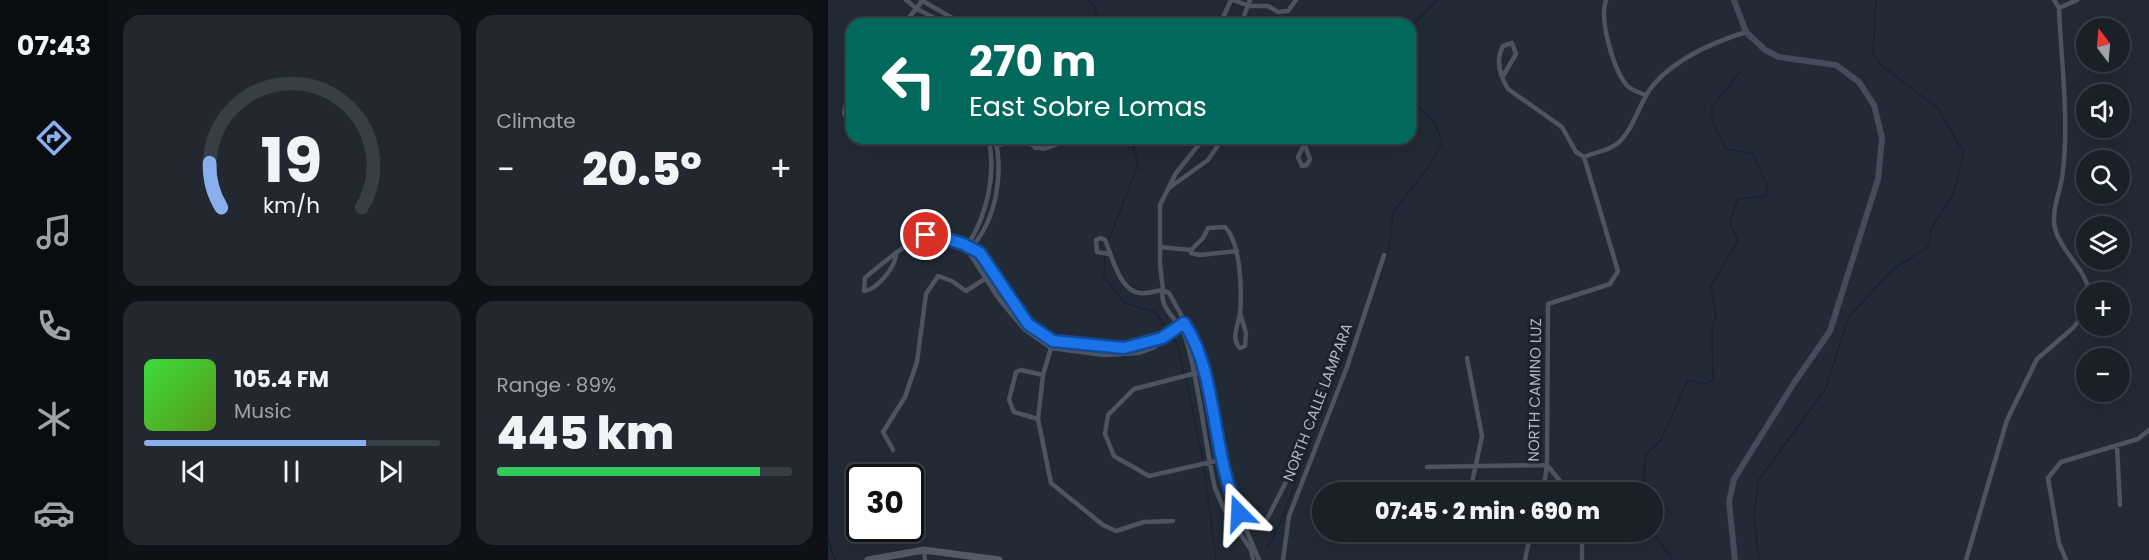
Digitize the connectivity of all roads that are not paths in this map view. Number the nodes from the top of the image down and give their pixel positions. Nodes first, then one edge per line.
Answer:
1 (906, 0) edge
2 (922, 0) edge
3 (1232, 0) edge
4 (1273, 0) edge
5 (1296, 0) edge
6 (1606, 0) edge
7 (1734, 0) edge
8 (2054, 0) edge
9 (2077, 0) edge
10 (1249, 3) edge
11 (1268, 6) junction
12 (2059, 8) junction
13 (916, 9) junction
14 (909, 18) edge
15 (934, 18) edge
16 (953, 18) edge
17 (1223, 18) edge
18 (1243, 18) edge
19 (1746, 32) junction
20 (1503, 76) junction
21 (1645, 95) junction
22 (846, 104) edge
23 (846, 119) edge
24 (989, 144) edge
25 (1004, 144) edge
26 (1026, 144) edge
27 (1043, 144) edge
28 (1058, 144) edge
29 (1200, 144) edge
30 (1219, 144) edge
31 (997, 146) junction
32 (990, 147) junction
33 (1035, 148) junction
34 (1584, 157) junction
35 (1167, 190) junction
36 (1160, 247) junction
37 (970, 249) junction
38 (1191, 250) junction
39 (1236, 251) junction
40 (1108, 254) dead end
41 (1384, 255) dead end
42 (896, 256) junction
43 (994, 273) junction
44 (986, 279) junction
45 (2085, 282) edge
46 (1163, 290) junction
47 (1240, 313) junction
48 (2076, 324) edge
49 (1181, 325) junction
50 (1162, 338) junction
51 (1053, 341) junction
52 (1121, 347) junction
53 (1051, 348) junction
54 (1121, 355) junction
55 (1467, 358) dead end
56 (1204, 371) junction
57 (1194, 373) junction
58 (1328, 374) dead end
59 (1043, 375) junction
60 (1038, 419) junction
61 (2149, 430) edge
62 (2117, 446) junction
63 (893, 450) dead end
64 (1220, 460) junction
65 (1209, 463) junction
66 (1547, 465) junction
67 (1427, 467) dead end
68 (1477, 467) junction
69 (1473, 482) edge
70 (1544, 482) edge
71 (1561, 482) edge
72 (2120, 504) dead end
73 (1173, 521) dead end
74 (1244, 524) junction
75 (1236, 529) junction
76 (1529, 542) edge
77 (1582, 542) edge
78 (924, 550) junction
79 (868, 560) edge
80 (926, 560) edge
81 (999, 560) edge
82 (1253, 560) edge
83 (1259, 560) edge
84 (1283, 560) edge
85 (1525, 560) edge
86 (1582, 560) edge
87 (1735, 560) edge
88 (1966, 560) edge
89 (2066, 560) edge

1 - 13 street
2 - 13 street
2 - 16 street
3 - 10 street
3 - 17 street
4 - 11 street
5 - 11 street
6 - 21 street
7 - 19 main road
8 - 12 street
9 - 12 street
10 - 11 street
10 - 18 street
12 - 45 street
13 - 14 street
13 - 15 street
19 - 21 street
19 - 87 main road
20 - 20 street
20 - 34 street
21 - 34 street
22 - 23 street
24 - 32 street
25 - 31 street
26 - 33 street
27 - 33 street
28 - 33 street
29 - 35 street
30 - 35 street
31 - 32 street
31 - 37 street
32 - 37 street
34 - 66 street, NORTH CAMINO LUZ
35 - 36 street
36 - 38 street
36 - 46 street
37 - 42 street
37 - 43 street
37 - 44 street
38 - 39 street
38 - 39 street
39 - 47 street
40 - 46 street
41 - 84 street, NORTH CALLE LAMPARA
42 - 42 street
43 - 44 street
43 - 51 street
44 - 53 street
44 - 63 street
46 - 49 street
46 - 49 street
47 - 47 street
48 - 88 street
49 - 50 street
49 - 56 street
49 - 57 street
50 - 52 street
50 - 54 street
51 - 52 street
51 - 53 street
52 - 54 street
53 - 54 street
53 - 59 street
55 - 68 street
56 - 57 street
56 - 64 street
57 - 65 street
57 - 65 street
58 - 74 street, NORTH CALLE LAMPARA
59 - 60 street
59 - 60 street
60 - 73 street
61 - 62 street
62 - 72 street
62 - 89 street
64 - 65 street
64 - 74 street
65 - 75 street
66 - 68 street
66 - 70 street, NORTH CAMINO LUZ
66 - 71 street
67 - 68 street
68 - 69 street
74 - 75 street, NORTH CALLE LAMPARA
74 - 83 street
75 - 82 street
76 - 85 street
77 - 86 street
78 - 79 main road
78 - 80 street
78 - 81 main road

